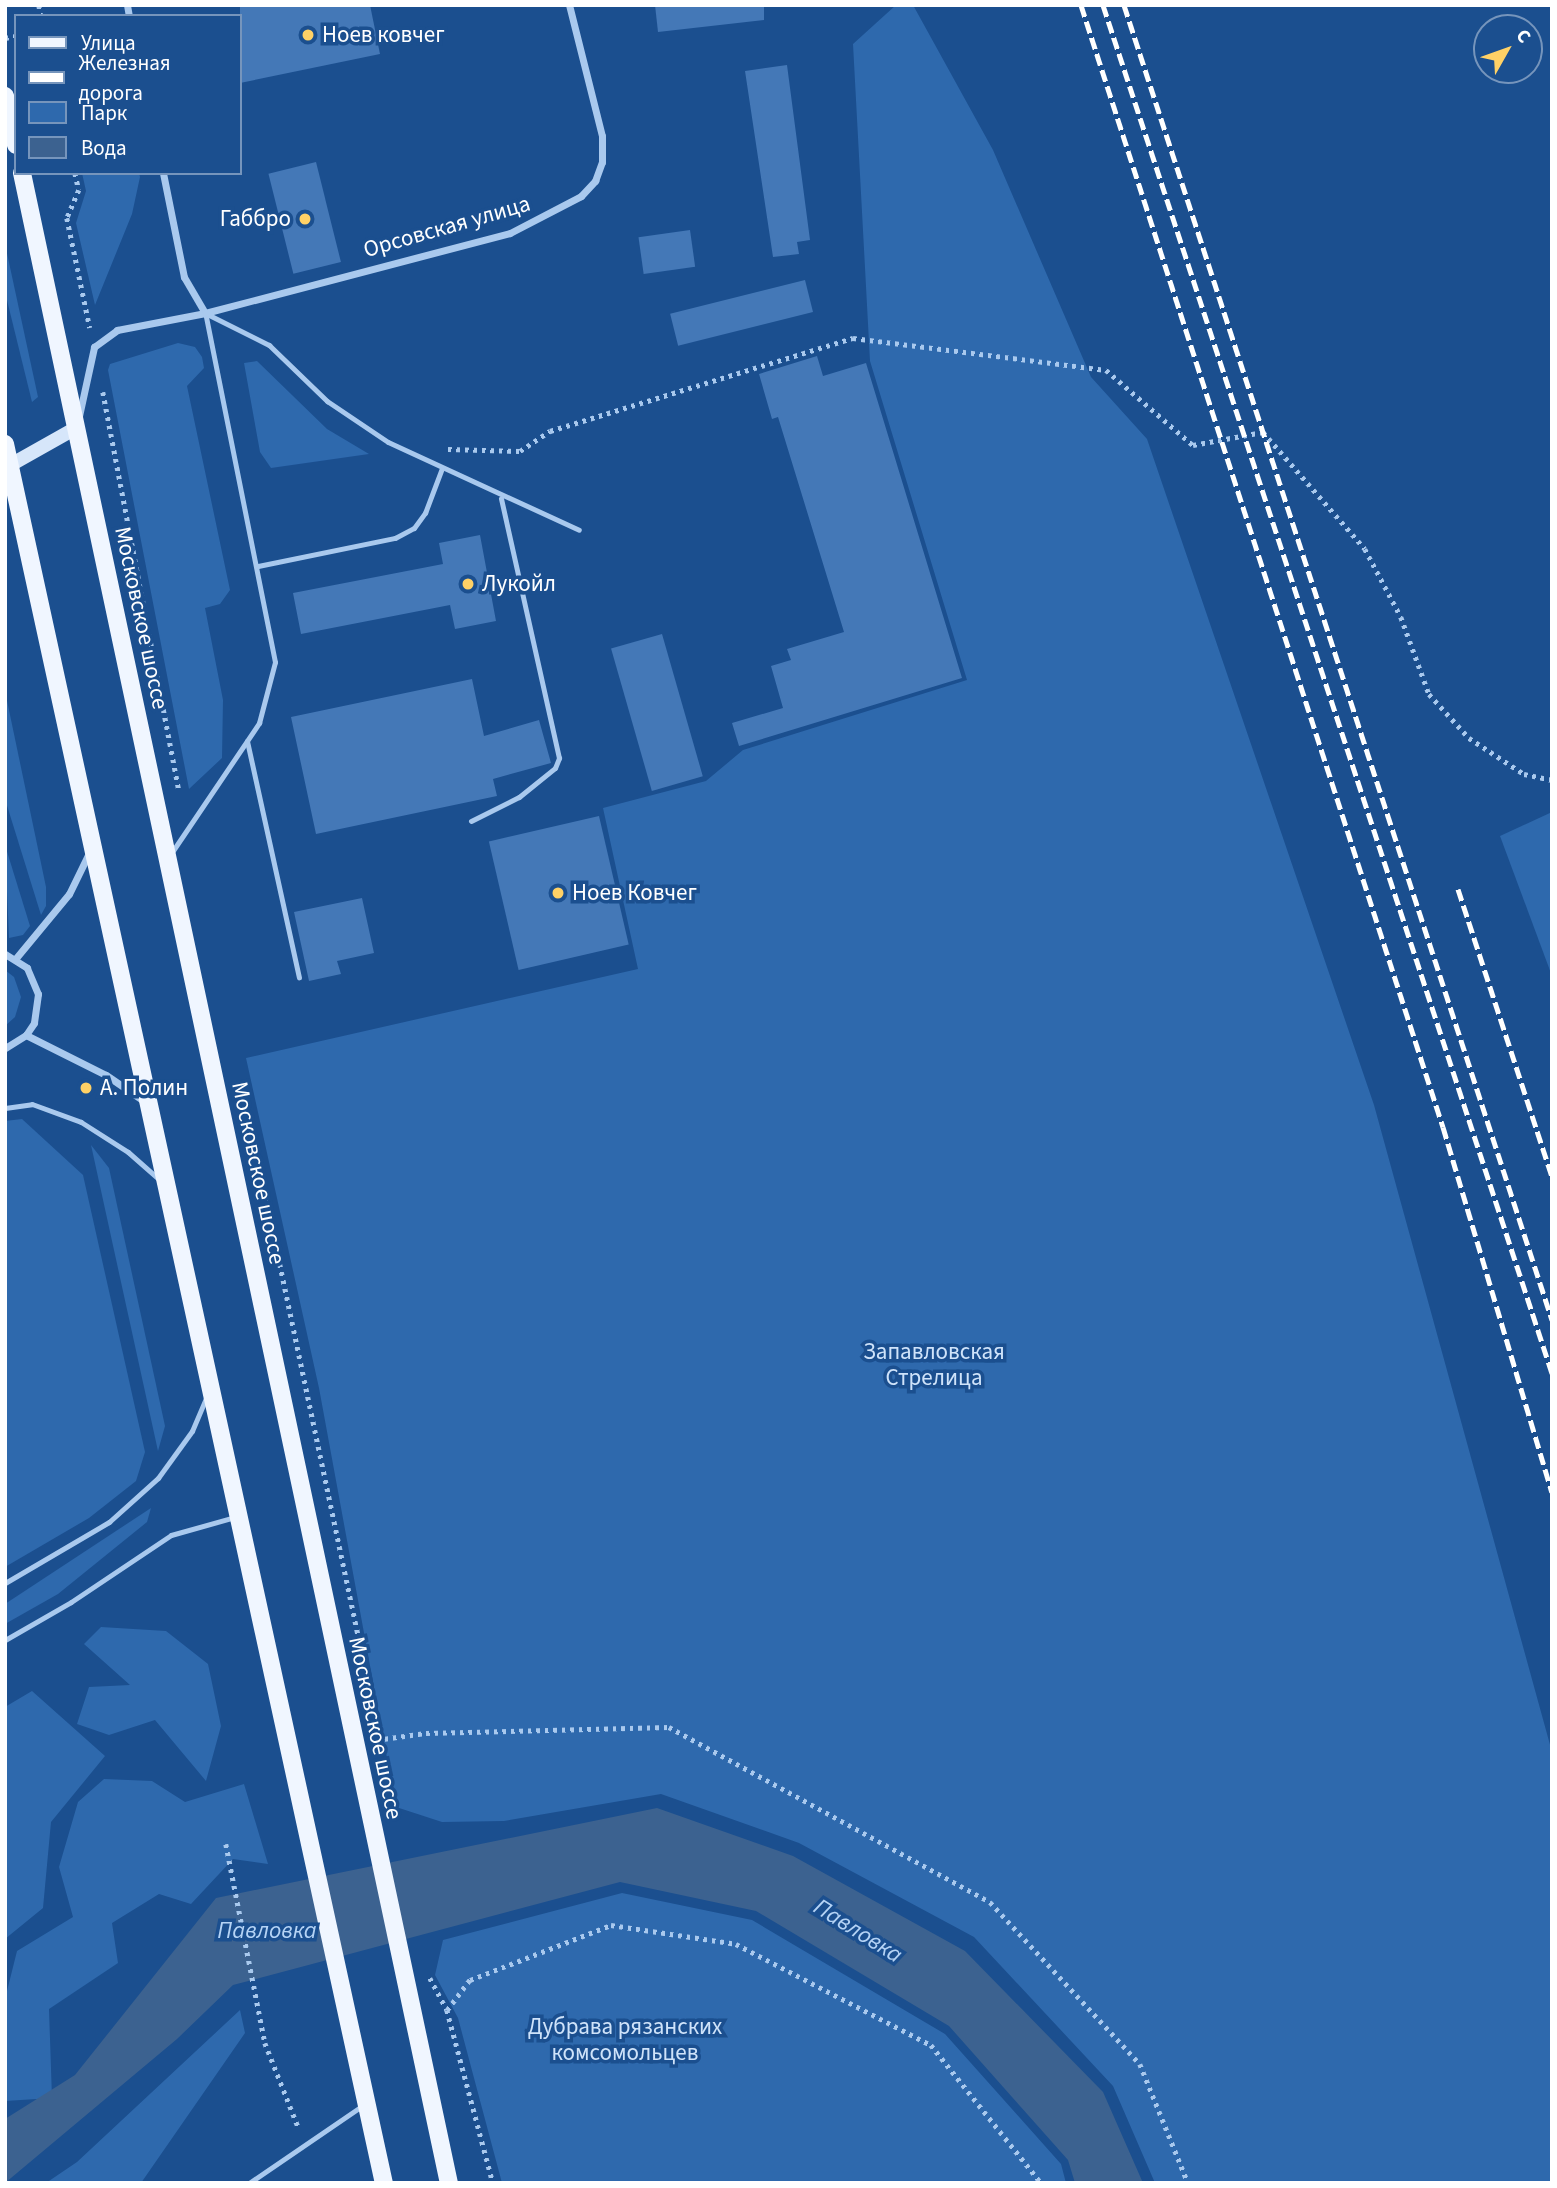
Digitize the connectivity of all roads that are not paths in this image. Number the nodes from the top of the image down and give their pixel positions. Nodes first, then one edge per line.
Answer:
1 (569, 5) edge
2 (5, 96) edge
3 (14, 136) edge
4 (22, 175) edge
5 (163, 175) edge
6 (205, 313) junction
7 (76, 428) junction
8 (5, 443) edge
9 (8, 468) edge
10 (442, 468) junction
11 (501, 498) junction
12 (579, 530) dead end
13 (258, 566) junction
14 (247, 741) junction
15 (471, 821) dead end
16 (94, 845) junction
17 (167, 859) junction
18 (5, 954) edge
19 (16, 958) junction
20 (299, 977) dead end
21 (26, 1035) junction
22 (5, 1048) edge
23 (150, 1106) junction
24 (5, 1108) edge
25 (168, 1187) junction
26 (210, 1388) junction
27 (238, 1517) junction
28 (5, 1583) edge
29 (5, 1640) edge
30 (367, 2102) junction
31 (262, 2180) edge
32 (249, 2183) edge
33 (384, 2183) edge
34 (449, 2183) edge

1 - 6 street, Орсовская улица
2 - 3 main road
4 - 7 main road, Московское шоссе
5 - 6 street
6 - 7 street, Орсовская улица
6 - 10 lane
6 - 13 lane
7 - 9 street
7 - 17 main road, Московское шоссе
8 - 9 main road
9 - 16 main road
10 - 11 lane
10 - 13 lane
11 - 12 lane
11 - 15 lane
13 - 14 lane
14 - 17 lane
14 - 20 lane
16 - 19 street
16 - 23 main road
17 - 34 main road, Московское шоссе
18 - 19 street
19 - 21 street
21 - 22 street
21 - 23 street
23 - 25 main road
24 - 25 lane
25 - 26 main road
26 - 27 main road
26 - 28 lane
27 - 29 lane
27 - 30 main road
30 - 31 lane
30 - 33 main road
31 - 32 lane

